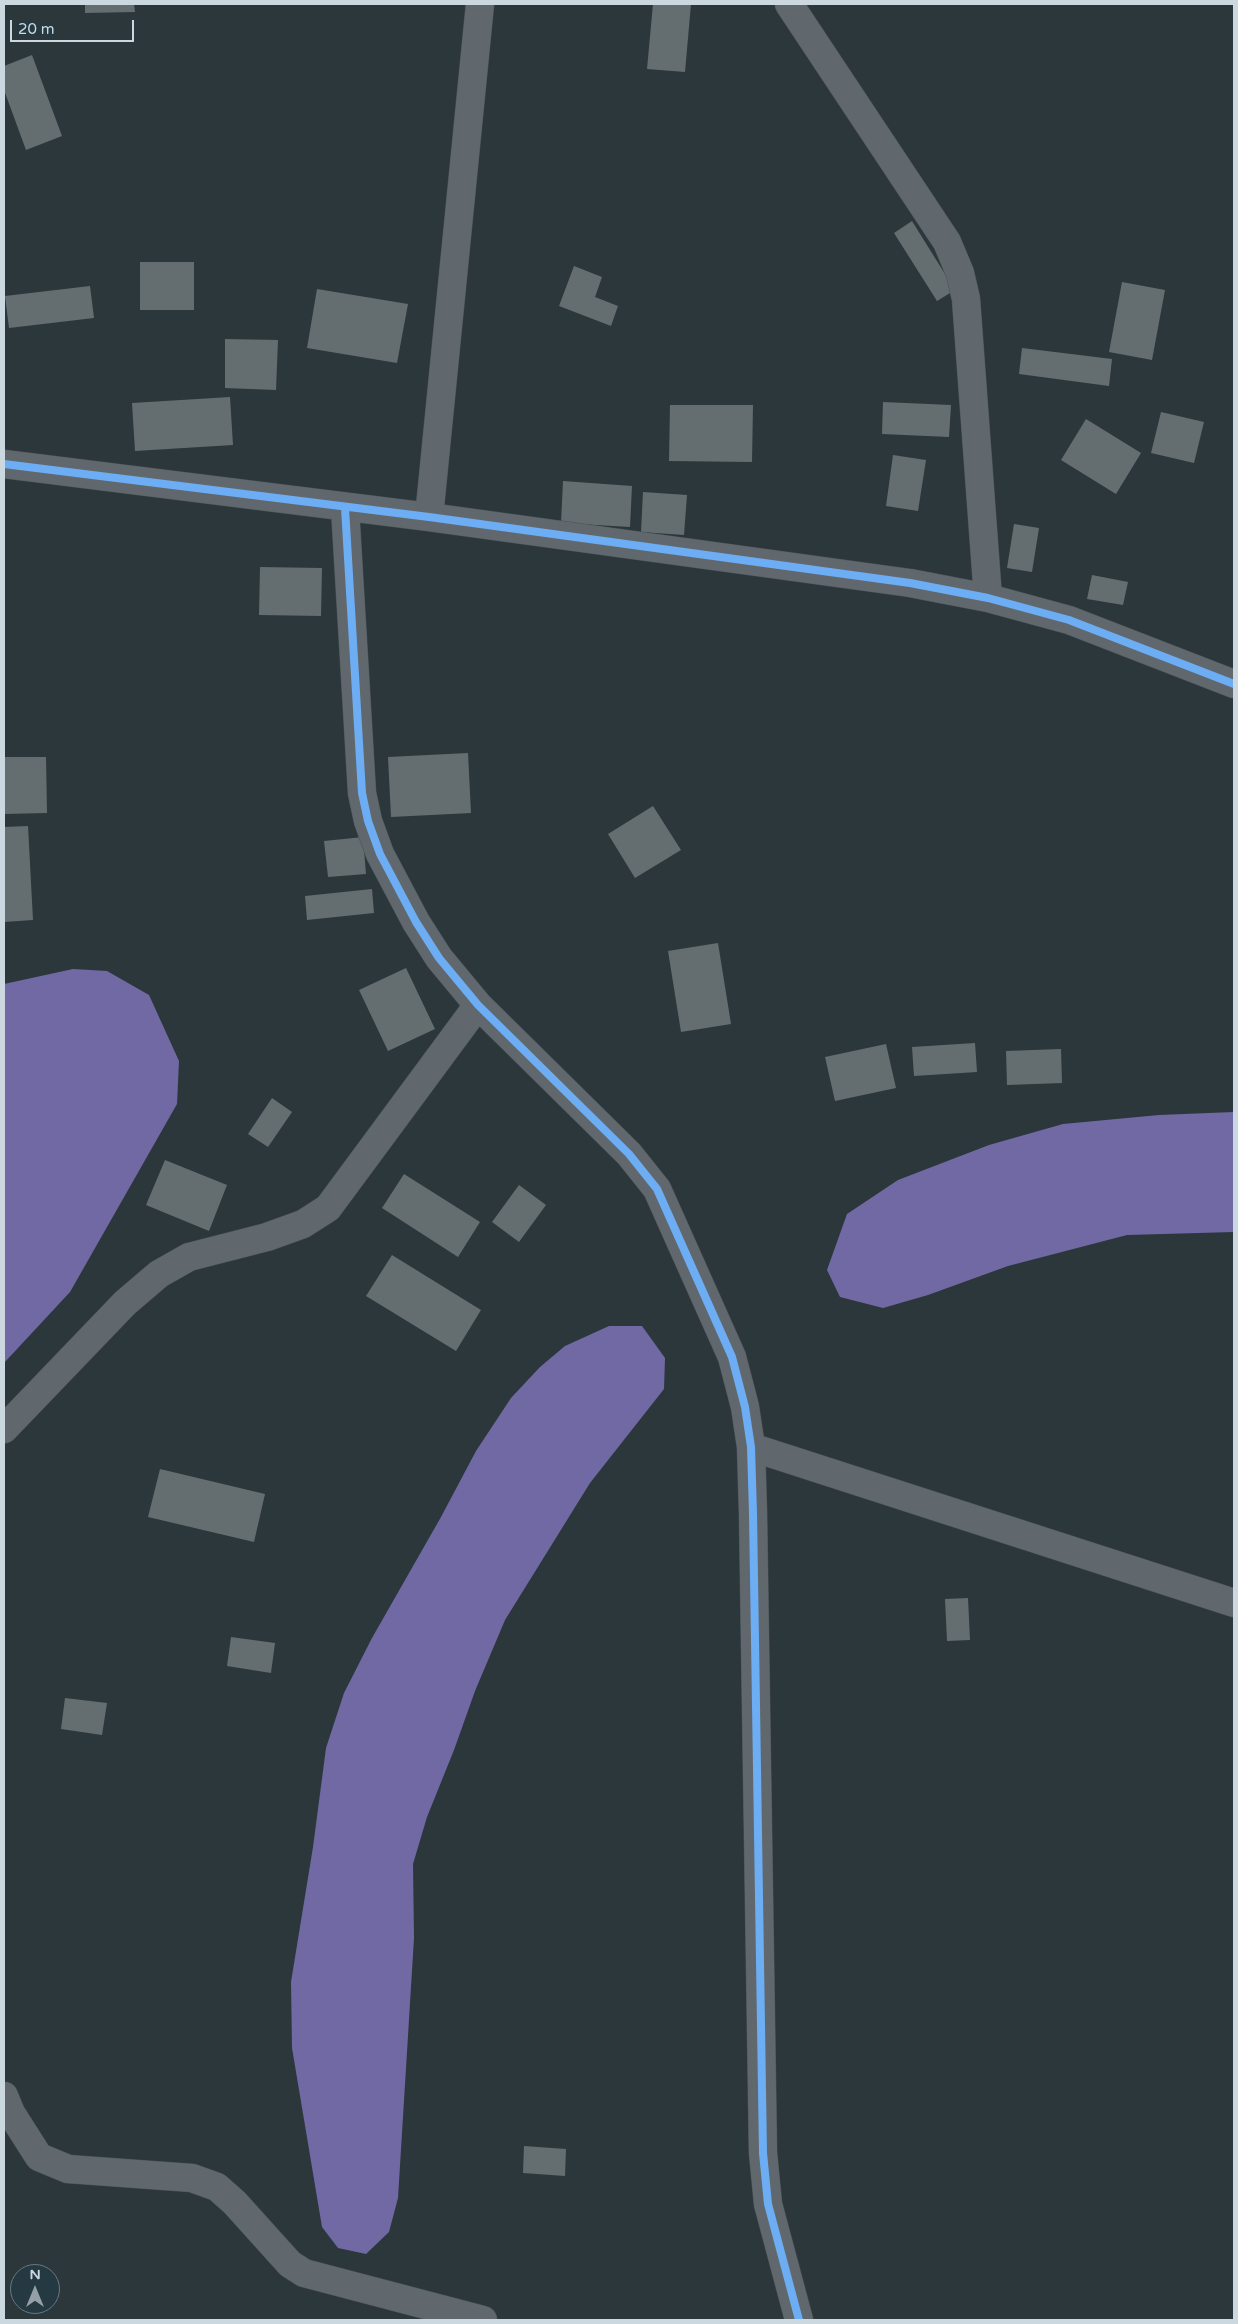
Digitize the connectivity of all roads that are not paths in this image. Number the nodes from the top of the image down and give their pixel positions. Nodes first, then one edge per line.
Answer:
1 (480, 4) edge
2 (789, 4) edge
3 (4, 464) edge
4 (345, 508) junction
5 (429, 517) junction
6 (988, 598) junction
7 (1234, 684) edge
8 (478, 1005) junction
9 (4, 1429) edge
10 (751, 1447) junction
11 (1234, 1602) edge
12 (4, 2096) edge
13 (484, 2320) edge
14 (798, 2320) edge

1 - 5 street
2 - 6 street
3 - 4 street
4 - 5 street
4 - 8 street
5 - 6 street
6 - 7 street
8 - 9 street
8 - 10 street
10 - 11 street
10 - 14 street
12 - 13 street

